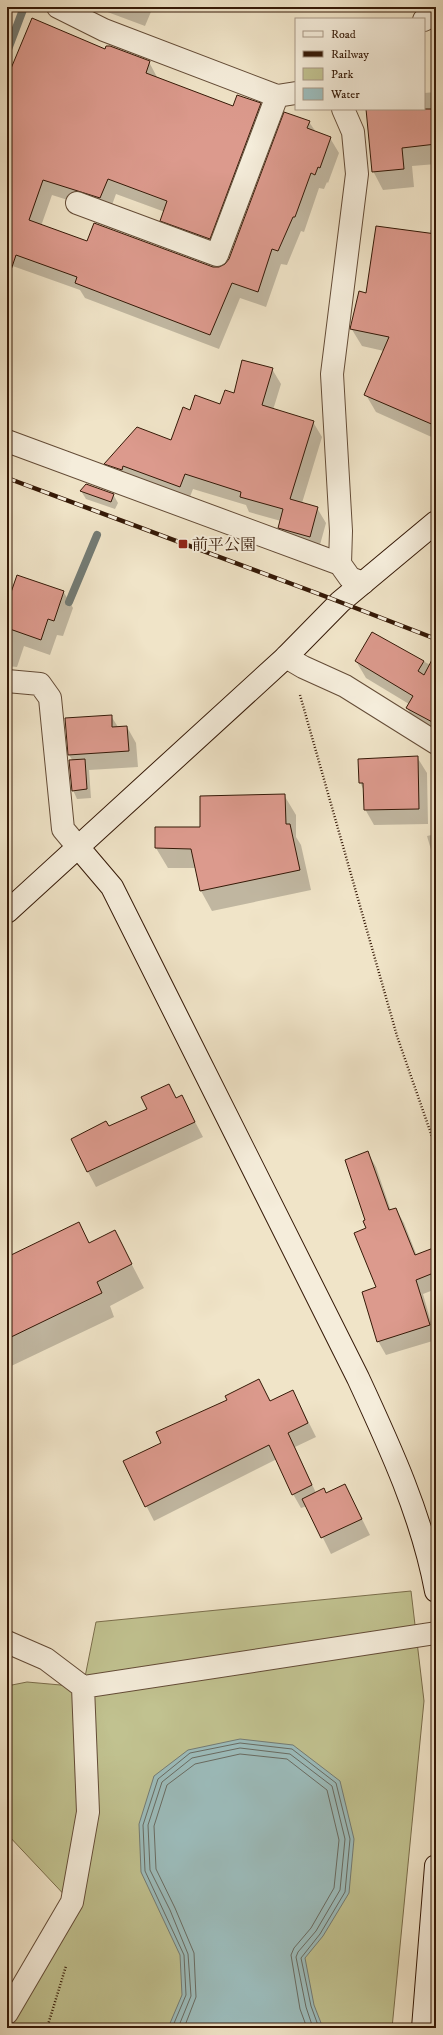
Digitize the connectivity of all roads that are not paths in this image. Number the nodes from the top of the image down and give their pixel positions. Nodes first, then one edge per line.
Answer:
1 (58, 7) edge
2 (436, 13) edge
3 (425, 19) edge
4 (286, 95) edge
5 (343, 110) edge
6 (77, 204) dead end
7 (7, 441) edge
8 (436, 522) edge
9 (340, 564) junction
10 (363, 583) junction
11 (286, 657) junction
12 (7, 681) edge
13 (436, 743) edge
14 (78, 847) junction
15 (7, 912) edge
16 (436, 1591) edge
17 (436, 1633) edge
18 (7, 1642) edge
19 (83, 1688) junction
20 (436, 1866) edge
21 (434, 1913) edge
22 (7, 2013) edge
23 (423, 2028) edge

1 - 4 street
2 - 3 street
4 - 6 street
5 - 9 street
7 - 9 street
8 - 10 street
9 - 10 street
10 - 11 street
11 - 13 street
11 - 14 street
12 - 14 street
14 - 15 street
14 - 16 street
17 - 19 street
18 - 19 street
19 - 22 street
20 - 21 street
21 - 23 street

